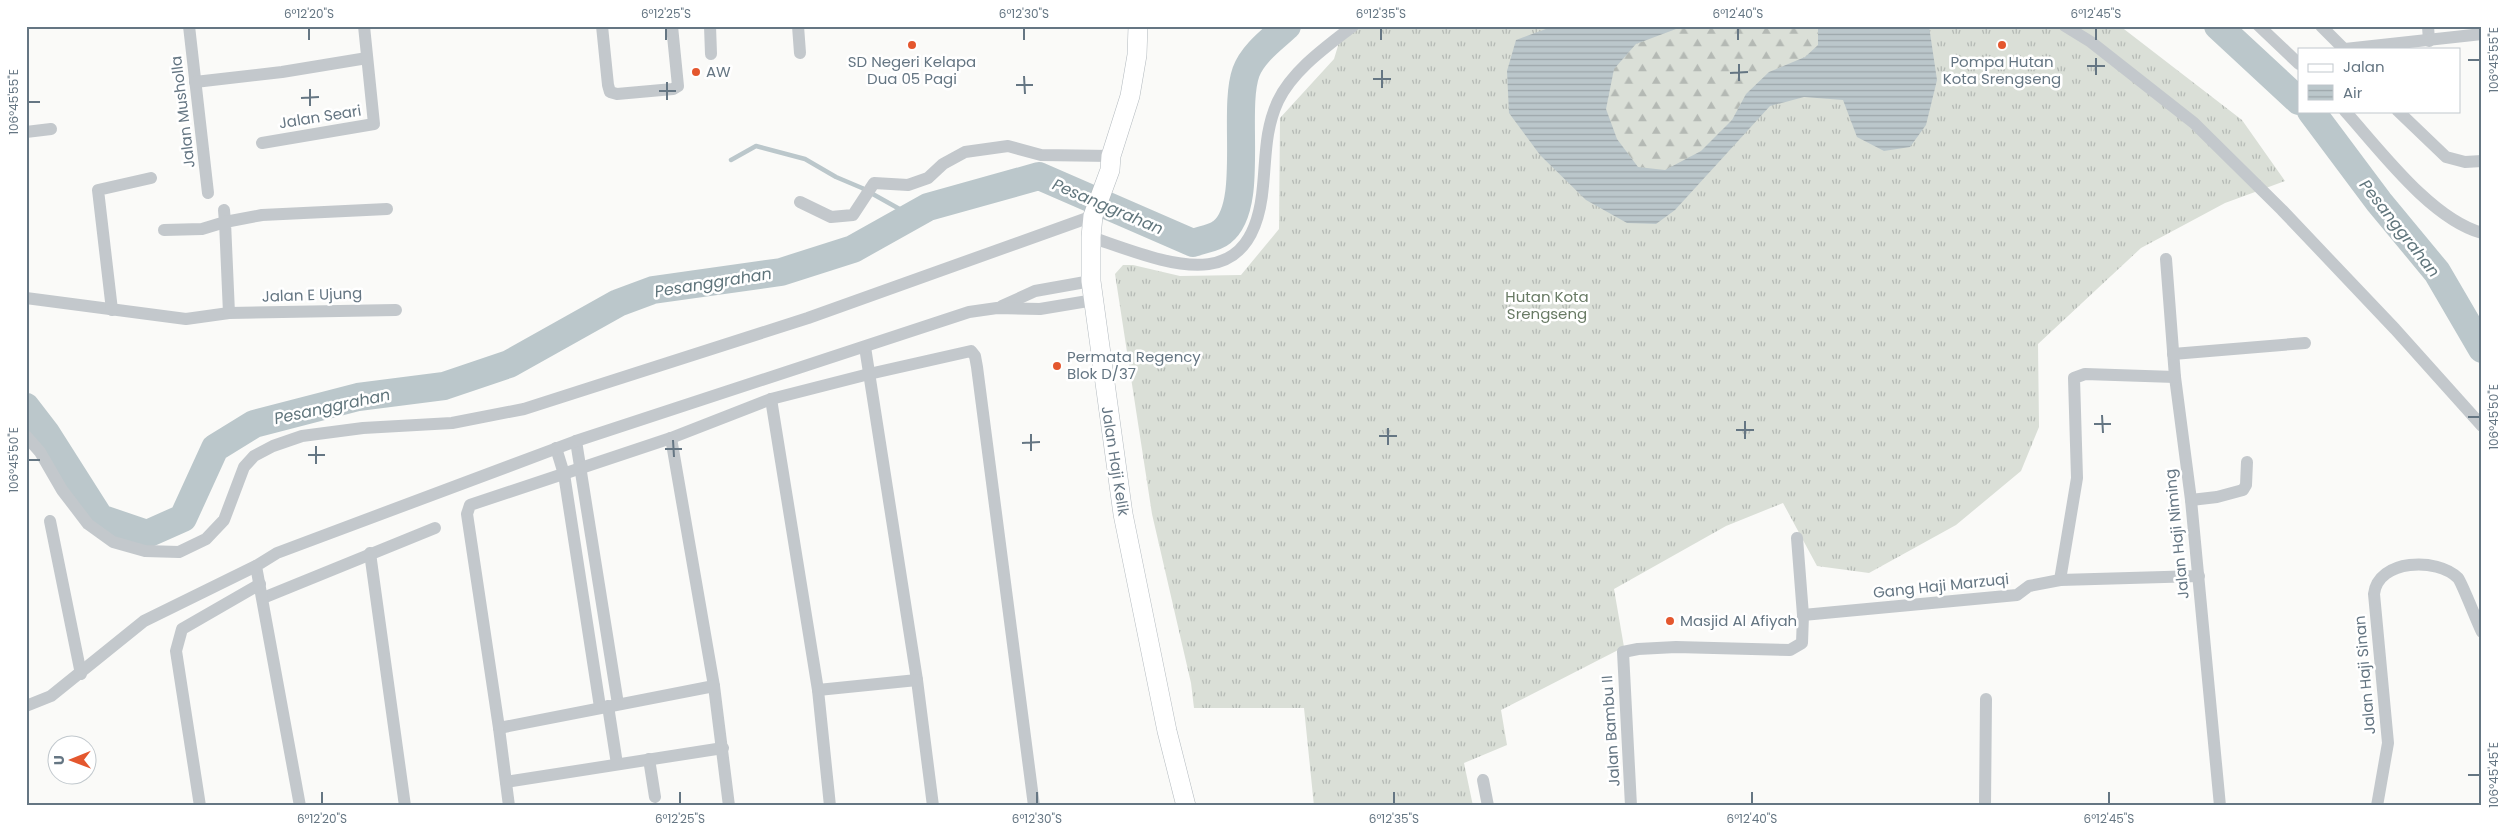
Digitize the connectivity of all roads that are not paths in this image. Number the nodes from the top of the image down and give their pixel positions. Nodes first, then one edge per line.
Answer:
1 (189, 26) edge
2 (364, 26) edge
3 (602, 26) edge
4 (672, 26) edge
5 (710, 26) edge
6 (798, 26) edge
7 (1138, 26) edge
8 (1353, 26) edge
9 (2065, 26) edge
10 (2258, 26) edge
11 (2321, 26) edge
12 (2428, 26) edge
13 (2482, 34) edge
14 (2429, 41) junction
15 (2343, 48) edge
16 (2355, 48) edge
17 (800, 53) dead end
18 (711, 54) dead end
19 (367, 58) junction
20 (2298, 63) edge
21 (195, 82) junction
22 (2346, 112) edge
23 (2399, 112) edge
24 (51, 129) dead end
25 (26, 132) edge
26 (262, 143) dead end
27 (2482, 160) edge
28 (1110, 163) junction
29 (151, 178) dead end
30 (208, 193) dead end
31 (800, 202) dead end
32 (387, 209) dead end
33 (1094, 213) junction
34 (224, 216) junction
35 (164, 230) dead end
36 (2482, 233) edge
37 (1091, 237) junction
38 (2166, 259) dead end
39 (1091, 281) junction
40 (26, 298) edge
41 (1094, 300) junction
42 (997, 308) junction
43 (112, 310) junction
44 (396, 310) dead end
45 (229, 313) junction
46 (2305, 343) dead end
47 (865, 347) junction
48 (2173, 354) junction
49 (869, 374) junction
50 (2175, 377) junction
51 (771, 399) junction
52 (2482, 426) edge
53 (26, 436) edge
54 (671, 438) junction
55 (576, 441) junction
56 (556, 448) junction
57 (2247, 462) dead end
58 (581, 469) junction
59 (564, 474) junction
60 (2191, 500) junction
61 (50, 521) dead end
62 (434, 528) dead end
63 (1797, 538) dead end
64 (370, 553) junction
65 (256, 566) junction
66 (2199, 576) junction
67 (2060, 580) junction
68 (260, 584) junction
69 (263, 598) junction
70 (1804, 615) junction
71 (2482, 632) edge
72 (609, 645) junction
73 (591, 648) junction
74 (81, 674) junction
75 (917, 680) junction
76 (714, 686) junction
77 (818, 690) junction
78 (1986, 699) dead end
79 (26, 706) edge
80 (609, 706) junction
81 (499, 728) junction
82 (723, 748) junction
83 (649, 759) junction
84 (617, 764) junction
85 (1484, 780) dead end
86 (506, 782) junction
87 (655, 797) dead end
88 (200, 806) edge
89 (300, 806) edge
90 (405, 806) edge
91 (509, 806) edge
92 (730, 806) edge
93 (830, 806) edge
94 (933, 806) edge
95 (1034, 806) edge
96 (1186, 806) edge
97 (1488, 806) edge
98 (1631, 806) edge
99 (1985, 806) edge
100 (2220, 806) edge
101 (2377, 806) edge

1 - 21 street, Jalan Musholla
2 - 19 street, Jalan Seari
3 - 4 street
5 - 18 street
6 - 17 street
7 - 28 street, Jalan Haji Kelik
8 - 37 street
9 - 52 street
10 - 20 street
11 - 15 street
12 - 14 street
13 - 14 street
14 - 16 street
19 - 21 street
19 - 26 street, Jalan Seari
21 - 30 street, Jalan Musholla
22 - 36 street
23 - 27 street
24 - 25 street
28 - 31 street
28 - 33 street, Jalan Haji Kelik
29 - 43 street
32 - 34 street
33 - 37 street, Jalan Haji Kelik
33 - 53 street
34 - 35 street
34 - 45 street
37 - 39 street, Jalan Haji Kelik
38 - 48 street, Jalan Haji Niming
39 - 41 street, Jalan Haji Kelik
39 - 42 street
40 - 43 street, Jalan E Ujung
41 - 42 street
41 - 96 street, Jalan Haji Kelik
42 - 47 street
43 - 45 street, Jalan E Ujung
44 - 45 street, Jalan E Ujung
46 - 48 street
47 - 49 street
47 - 55 street
48 - 50 street, Jalan Haji Niming
49 - 51 street
49 - 75 street
49 - 95 street
50 - 60 street, Jalan Haji Niming
50 - 67 street
51 - 54 street
51 - 77 street
54 - 58 street
54 - 76 street
55 - 56 street
55 - 58 street
56 - 59 street
56 - 65 street
57 - 60 street
58 - 59 street
58 - 72 street
59 - 73 street
59 - 81 street
60 - 66 street, Jalan Haji Niming
61 - 74 street
62 - 64 street
63 - 70 street
64 - 69 street
64 - 90 street
65 - 68 street
65 - 74 street
66 - 67 street, Gang Haji Marzuqi
66 - 100 street, Jalan Haji Niming
67 - 70 street, Gang Haji Marzuqi
68 - 69 street
68 - 88 street
69 - 89 street
70 - 98 street, Jalan Bambu II
71 - 101 street, Jalan Haji Sinan
72 - 73 street
72 - 80 street
73 - 80 street
74 - 79 street
75 - 77 street
75 - 94 street
76 - 80 street
76 - 82 street
77 - 93 street
78 - 99 street
80 - 81 street
80 - 84 street
81 - 86 street
82 - 83 street
82 - 92 street
83 - 84 street
83 - 87 street
84 - 86 street
85 - 97 street
86 - 91 street

